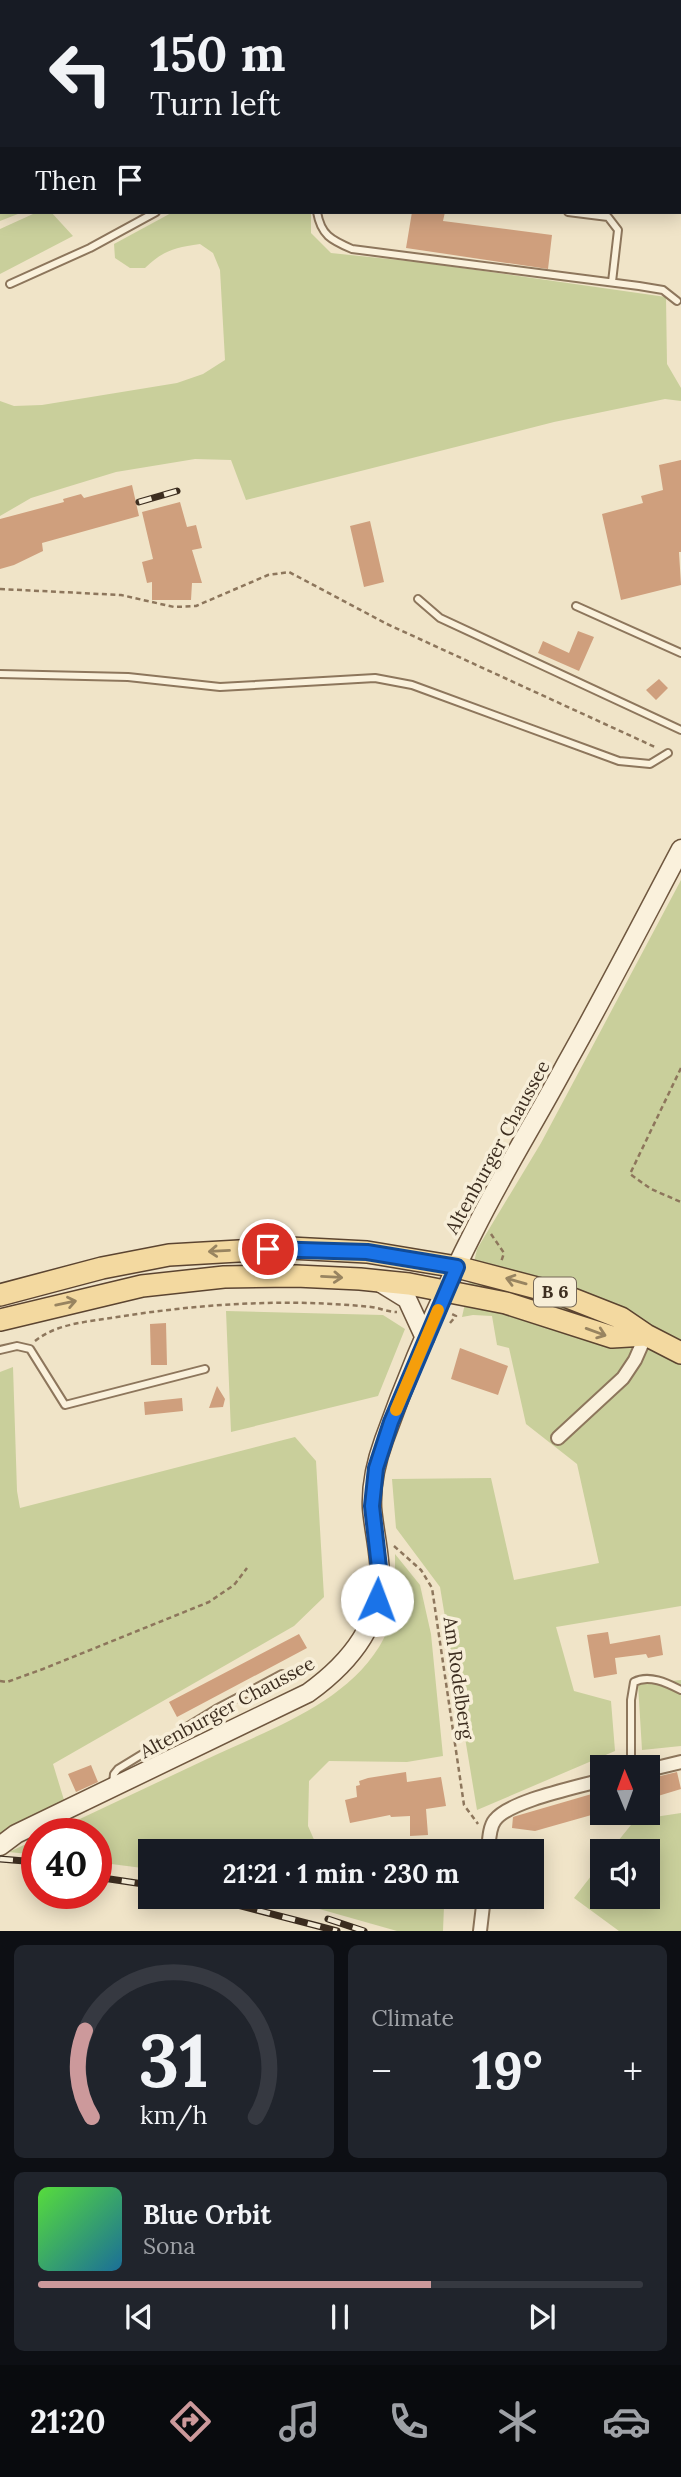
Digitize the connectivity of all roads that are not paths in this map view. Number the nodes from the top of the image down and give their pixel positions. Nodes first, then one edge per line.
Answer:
1 (152, 214) edge
2 (317, 214) edge
3 (584, 214) edge
4 (612, 282) junction
5 (10, 284) dead end
6 (677, 300) dead end
7 (418, 599) dead end
8 (576, 606) dead end
9 (681, 653) edge
10 (0, 674) edge
11 (681, 730) edge
12 (668, 753) road end
13 (681, 849) edge
14 (457, 1267) junction
15 (378, 1281) junction
16 (0, 1295) edge
17 (442, 1300) junction
18 (0, 1320) edge
19 (646, 1335) junction
20 (425, 1338) junction
21 (0, 1350) edge
22 (681, 1353) edge
23 (205, 1369) dead end
24 (558, 1438) dead end
25 (282, 1674) dead end
26 (681, 1689) edge
27 (631, 1755) edge
28 (681, 1762) edge
29 (660, 1767) edge
30 (590, 1783) edge
31 (116, 1788) junction
32 (490, 1839) edge
33 (0, 1846) edge
34 (483, 1909) edge
35 (480, 1931) edge

1 - 5 lane
2 - 4 lane
3 - 4 lane
4 - 6 lane
7 - 11 lane
8 - 9 lane
10 - 12 lane
13 - 14 street, Altenburger Chaussee
14 -> 16 main road, B 6
14 - 17 street, Altenburger Chaussee
19 -> 14 main road, B 6
15 - 17 main road, B 6
18 -> 15 main road, B 6
15 - 20 street
17 -> 19 main road, B 6
17 - 20 street, Altenburger Chaussee
19 - 22 main road, B 6
19 - 24 street
20 - 31 street, Altenburger Chaussee
21 - 23 lane
25 - 31 lane
26 - 27 lane
28 - 29 street
30 - 32 street
31 - 33 street, Altenburger Chaussee
34 - 35 street

